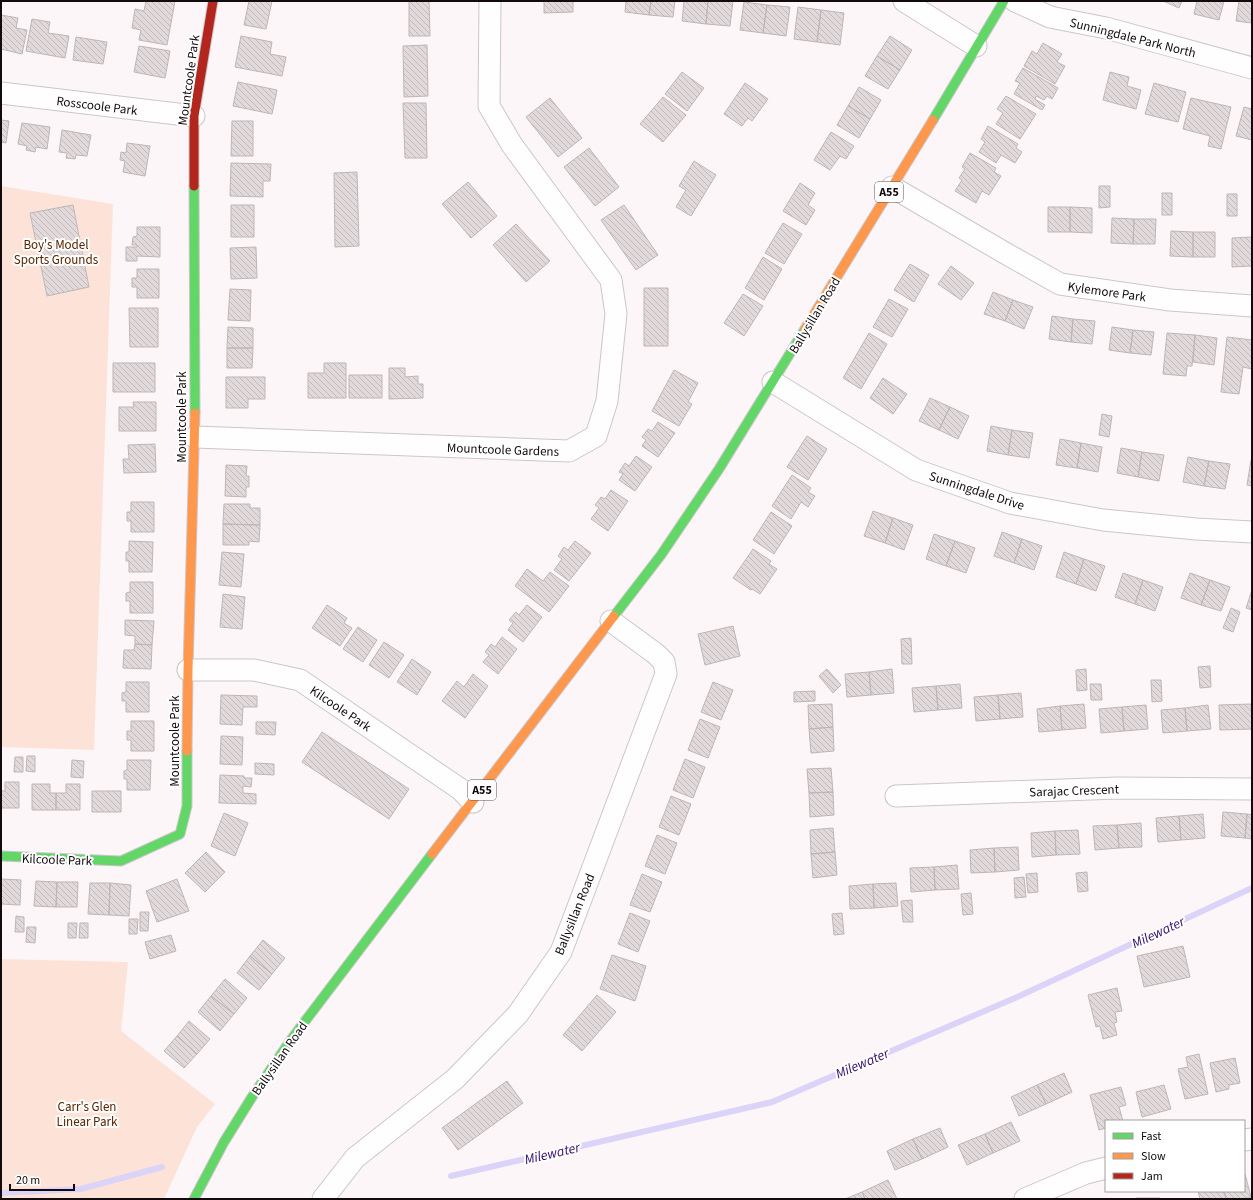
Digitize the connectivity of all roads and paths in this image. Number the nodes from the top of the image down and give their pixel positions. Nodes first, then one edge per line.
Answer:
1 (213, 1) edge
2 (490, 1) edge
3 (904, 1) edge
4 (1004, 1) edge
5 (1015, 1) edge
6 (976, 46) junction
7 (1252, 68) edge
8 (1, 93) edge
9 (194, 116) junction
10 (892, 187) junction
11 (1252, 306) edge
12 (774, 382) junction
13 (195, 437) junction
14 (1252, 532) edge
15 (611, 621) junction
16 (188, 670) junction
17 (1252, 790) edge
18 (896, 796) dead end
19 (473, 802) junction
20 (180, 834) joint
21 (1, 856) edge
22 (1105, 1168) edge
23 (1063, 1191) edge
24 (194, 1199) edge
25 (323, 1199) edge
26 (1025, 1199) edge

1 - 9 main road, Mountcoole Park
2 - 13 street, Mountcoole Gardens
3 - 6 street
4 - 6 main road, Ballysillan Road / A55
5 - 7 street, Sunningdale Park North
6 - 10 main road, Ballysillan Road / A55
8 - 9 street, Rosscoole Park
9 - 13 main road, Mountcoole Park
10 - 11 street, Kylemore Park
10 - 12 main road, Ballysillan Road / A55
12 - 14 street, Sunningdale Drive
12 - 15 main road, Ballysillan Road / A55
13 - 16 main road, Mountcoole Park
15 - 19 main road, Ballysillan Road / A55
15 - 25 street, Ballysillan Road
16 - 19 street, Kilcoole Park
16 - 20 main road, Mountcoole Park
17 - 18 street, Sarajac Crescent
19 - 24 main road, Ballysillan Road / A55
20 - 21 main road, Kilcoole Park
22 - 23 street
23 - 26 street

